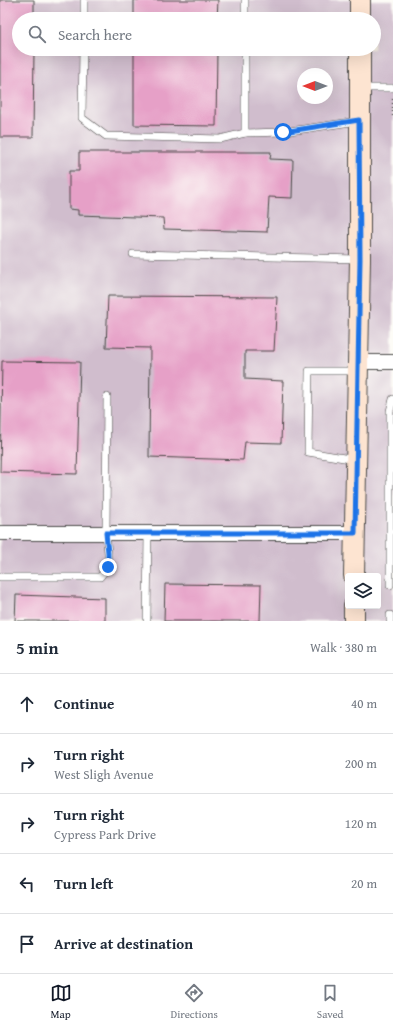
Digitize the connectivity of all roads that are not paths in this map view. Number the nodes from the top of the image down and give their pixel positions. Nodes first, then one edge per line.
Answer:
1 (84, 0) edge
2 (245, 0) edge
3 (360, 0) edge
4 (84, 12) edge
5 (245, 12) edge
6 (360, 12) edge
7 (83, 56) edge
8 (245, 56) edge
9 (360, 56) edge
10 (360, 88) junction
11 (393, 88) edge
12 (359, 120) junction
13 (245, 133) junction
14 (133, 254) dead end
15 (360, 259) junction
16 (393, 362) edge
17 (357, 366) junction
18 (107, 396) dead end
19 (393, 399) edge
20 (356, 460) junction
21 (0, 533) edge
22 (106, 533) junction
23 (148, 533) junction
24 (355, 533) junction
25 (354, 573) edge
26 (0, 577) edge
27 (390, 585) dead end
28 (354, 609) edge
29 (148, 621) edge
30 (354, 621) edge

1 - 4 lane
2 - 5 lane
3 - 6 street
7 - 13 lane
8 - 13 lane
9 - 10 street
10 - 11 lane
10 - 12 street
12 - 13 lane
12 - 15 street
14 - 15 lane
15 - 17 street
16 - 17 street
17 - 20 street
17 - 20 lane
18 - 22 lane
19 - 27 lane
20 - 24 street
21 - 22 street
22 - 23 street
22 - 26 lane
23 - 24 street
23 - 29 lane
24 - 25 street
28 - 30 street

